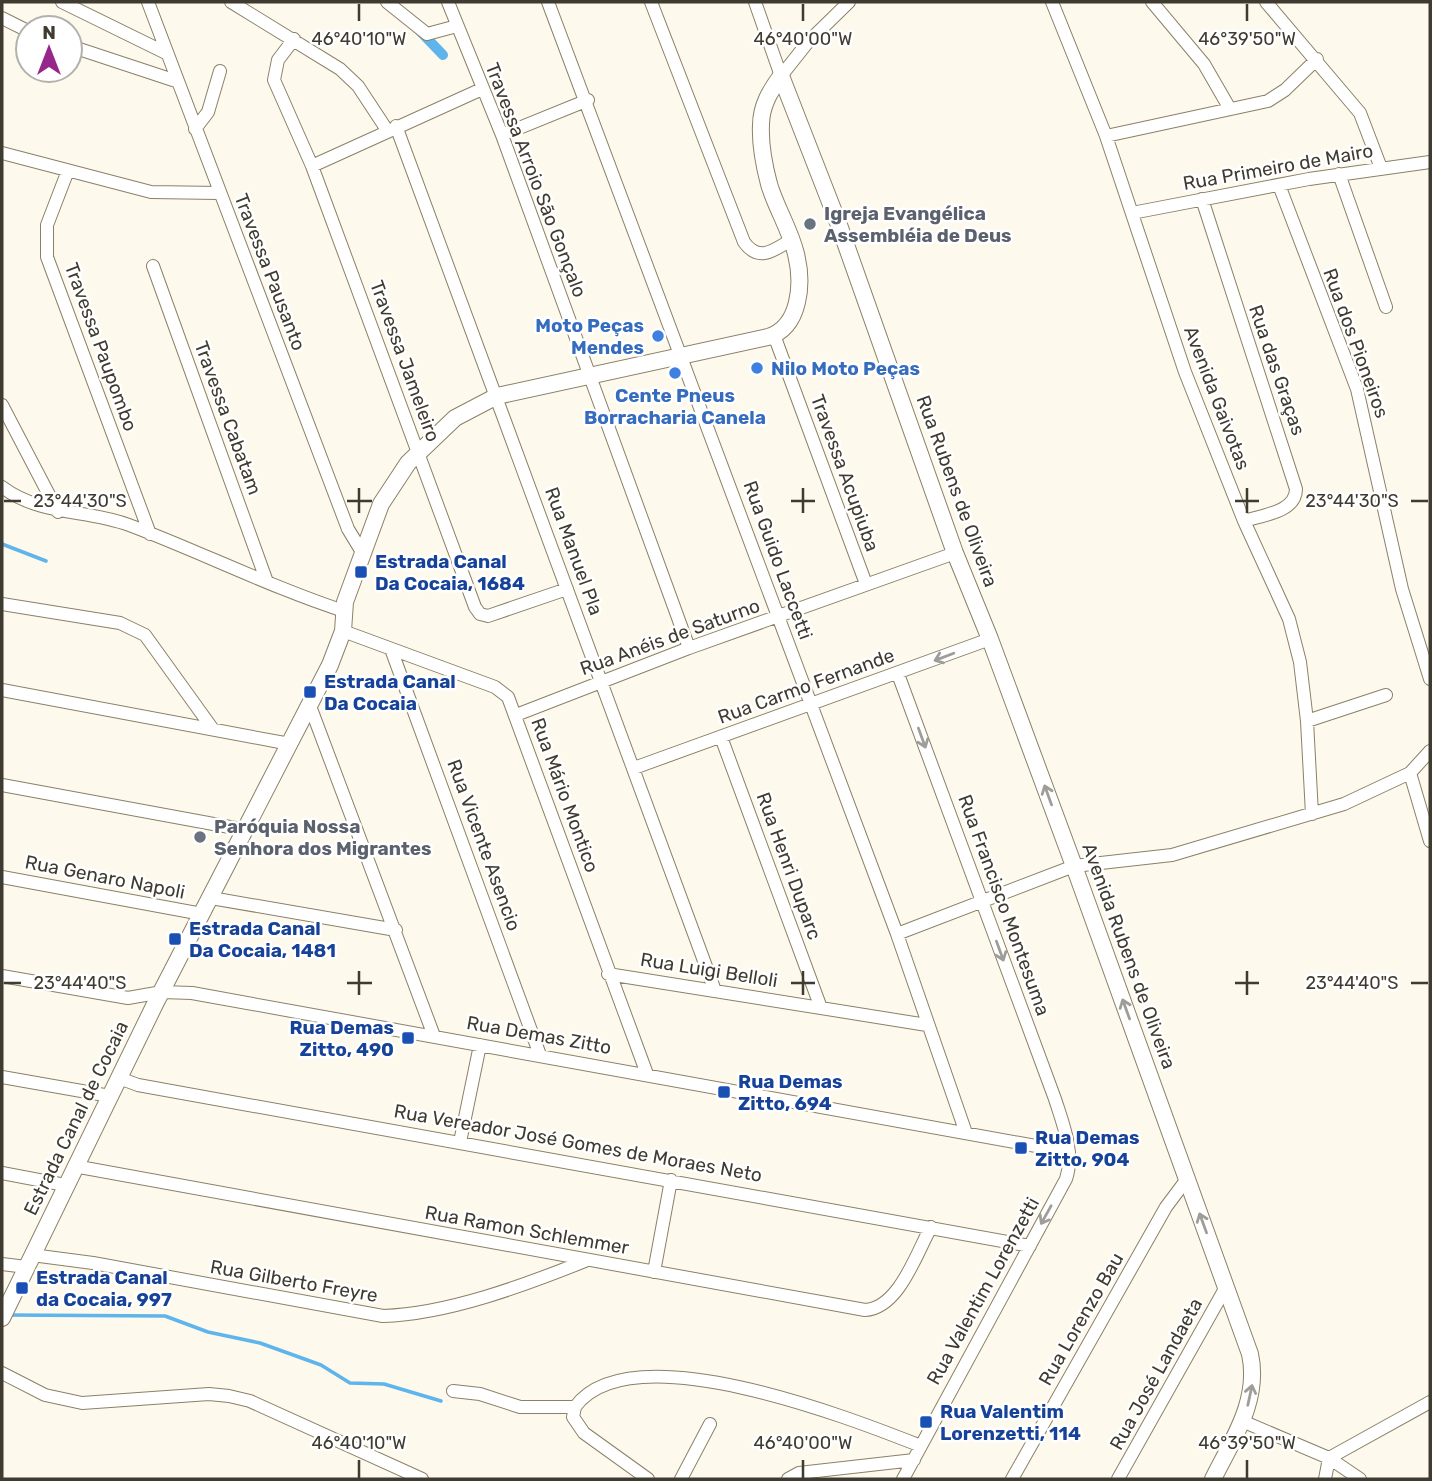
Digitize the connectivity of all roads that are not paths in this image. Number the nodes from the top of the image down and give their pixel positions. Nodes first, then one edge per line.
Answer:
1 (62, 2) edge
2 (148, 2) edge
3 (231, 2) edge
4 (387, 2) edge
5 (448, 2) edge
6 (548, 2) edge
7 (651, 2) edge
8 (755, 2) edge
9 (849, 2) edge
10 (1052, 2) edge
11 (1152, 2) edge
12 (1266, 2) edge
13 (457, 26) junction
14 (295, 39) junction
15 (84, 51) edge
16 (166, 53) junction
17 (1317, 59) junction
18 (220, 71) dead end
19 (780, 76) junction
20 (176, 81) junction
21 (482, 89) junction
22 (587, 100) junction
23 (1230, 109) junction
24 (391, 128) junction
25 (195, 130) junction
26 (502, 135) junction
27 (1106, 136) junction
28 (2, 153) edge
29 (1430, 162) edge
30 (312, 166) junction
31 (1381, 169) junction
32 (67, 173) junction
33 (1339, 174) junction
34 (1279, 185) junction
35 (219, 193) junction
36 (1202, 199) junction
37 (1132, 213) junction
38 (792, 240) junction
39 (153, 266) dead end
40 (1386, 307) dead end
41 (774, 335) junction
42 (682, 356) junction
43 (589, 376) junction
44 (497, 396) junction
45 (2, 405) edge
46 (418, 452) junction
47 (2, 487) edge
48 (58, 512) junction
49 (1244, 521) junction
50 (150, 534) junction
51 (362, 552) junction
52 (955, 553) junction
53 (267, 582) junction
54 (866, 584) junction
55 (567, 589) junction
56 (2, 604) edge
57 (344, 611) junction
58 (779, 618) junction
59 (343, 631) junction
60 (990, 639) junction
61 (689, 648) junction
62 (391, 649) junction
63 (898, 674) junction
64 (1430, 679) edge
65 (601, 683) junction
66 (2, 690) edge
67 (1386, 695) dead end
68 (310, 706) junction
69 (811, 706) junction
70 (516, 715) junction
71 (1307, 721) junction
72 (212, 728) junction
73 (721, 737) junction
74 (290, 744) junction
75 (1430, 751) edge
76 (634, 768) junction
77 (1410, 774) junction
78 (2, 785) edge
79 (1312, 814) junction
80 (246, 830) junction
81 (1430, 841) edge
82 (1074, 866) junction
83 (2, 877) edge
84 (211, 898) junction
85 (983, 902) junction
86 (202, 914) junction
87 (396, 930) junction
88 (897, 934) junction
89 (608, 974) junction
90 (2, 976) edge
91 (714, 988) junction
92 (162, 992) junction
93 (821, 1008) junction
94 (928, 1025) junction
95 (434, 1036) junction
96 (480, 1045) junction
97 (540, 1055) junction
98 (646, 1074) junction
99 (2, 1077) edge
100 (119, 1078) junction
101 (110, 1096) junction
102 (966, 1133) junction
103 (460, 1142) junction
104 (1069, 1152) junction
105 (74, 1166) junction
106 (2, 1173) edge
107 (1187, 1179) junction
108 (671, 1180) junction
109 (65, 1185) junction
110 (931, 1227) junction
111 (1030, 1246) junction
112 (585, 1260) junction
113 (29, 1261) junction
114 (2, 1264) edge
115 (654, 1272) junction
116 (1226, 1287) junction
117 (2, 1318) edge
118 (2, 1373) edge
119 (453, 1391) dead end
120 (1430, 1402) edge
121 (575, 1407) junction
122 (1242, 1421) junction
123 (710, 1424) dead end
124 (921, 1446) junction
125 (1329, 1458) junction
126 (914, 1460) junction
127 (422, 1479) edge
128 (648, 1479) edge
129 (681, 1479) edge
130 (788, 1479) edge
131 (903, 1479) edge
132 (1012, 1479) edge
133 (1118, 1479) edge
134 (1213, 1479) edge
135 (1325, 1479) edge
136 (1360, 1479) edge

1 - 16 street
2 - 16 street, Travessa Pausanto
3 - 14 street, Rua Manuel Pla
4 - 13 street
5 - 13 street, Travessa Arroio São Gonçalo
6 - 22 street, Rua Guido Laccetti
7 - 38 street
8 - 19 street, Rua Rubens de Oliveira
9 - 19 street
10 - 27 street, Avenida Gaivotas
11 - 23 street
12 - 17 street
13 - 21 street, Travessa Arroio São Gonçalo
14 - 24 street, Rua Manuel Pla
14 - 30 street, Travessa Jameleiro
15 - 20 street
16 - 20 street, Travessa Pausanto
17 - 23 street
17 - 31 street
18 - 25 street
19 - 38 main road
19 - 52 main road, Rua Rubens de Oliveira
20 - 25 street, Travessa Pausanto
21 - 24 street
21 - 26 street, Travessa Arroio São Gonçalo
22 - 26 street
22 - 42 street, Rua Guido Laccetti
23 - 27 street
24 - 30 street
24 - 44 street, Rua Manuel Pla
25 - 35 street, Travessa Pausanto
26 - 43 street, Travessa Arroio São Gonçalo
27 - 37 street, Avenida Gaivotas
28 - 32 street
29 - 31 street, Rua Primeiro de Mairo
30 - 46 street, Travessa Jameleiro
31 - 33 street, Rua Primeiro de Mairo
32 - 35 street
32 - 50 street, Travessa Paupombo
33 - 34 street, Rua Primeiro de Mairo
33 - 40 street
34 - 36 street, Rua Primeiro de Mairo
34 - 64 street, Rua dos Pioneiros
35 - 51 street, Travessa Pausanto
36 - 37 street, Rua Primeiro de Mairo
36 - 49 street, Rua das Graças
37 - 49 street, Avenida Gaivotas
38 - 41 main road
39 - 53 street, Travessa Cabatam
41 - 42 main road, Estrada Canal de Cocaia
41 - 54 street, Travessa Acupiuba
42 - 43 main road, Estrada Canal de Cocaia
42 - 58 street, Rua Guido Laccetti
43 - 44 main road, Estrada Canal de Cocaia
43 - 61 street, Travessa Arroio São Gonçalo
44 - 46 main road, Estrada Canal de Cocaia
44 - 55 street, Rua Manuel Pla
45 - 48 street
46 - 51 main road, Estrada Canal de Cocaia
46 - 55 street, Travessa Jameleiro
47 - 48 street
48 - 50 street
49 - 71 street, Avenida Gaivotas
50 - 53 street
51 - 57 main road, Estrada Canal de Cocaia
52 - 54 street, Rua Anéis de Saturno
52 - 60 main road, Rua Rubens de Oliveira
53 - 57 street
54 - 58 street, Rua Anéis de Saturno
55 - 65 street, Rua Manuel Pla
56 - 72 street
57 - 59 main road, Estrada Canal de Cocaia
58 - 61 street, Rua Anéis de Saturno
58 - 69 street, Rua Guido Laccetti
59 - 62 street, Rua Mário Montico
59 - 68 main road, Estrada Canal de Cocaia
60 -> 63 street, Rua Carmo Fernande
82 -> 60 main road, Avenida Rubens de Oliveira
61 - 65 street, Rua Anéis de Saturno
62 - 70 street, Rua Mário Montico
62 - 97 street, Rua Vicente Asencio
63 - 69 street, Rua Carmo Fernande
63 -> 85 street, Rua Francisco Montesuma
65 - 70 street, Rua Anéis de Saturno
65 - 76 street, Rua Manuel Pla
66 - 72 street
67 - 71 street
68 - 74 main road, Estrada Canal de Cocaia
68 - 87 street
69 - 73 street, Rua Carmo Fernande
69 - 88 street, Rua Guido Laccetti
70 - 89 street, Rua Mário Montico
71 - 79 street, Avenida Gaivotas
72 - 74 street
73 - 76 street, Rua Carmo Fernande
73 - 93 street, Rua Henri Duparc
74 - 80 main road, Estrada Canal de Cocaia
75 - 77 street
76 - 91 street, Rua Manuel Pla
77 - 79 street
77 - 81 street
78 - 80 street
79 - 82 street
80 - 84 main road, Estrada Canal de Cocaia
82 - 85 street
107 -> 82 main road, Avenida Rubens de Oliveira
83 - 86 street, Rua Genaro Napoli
84 - 86 main road, Estrada Canal de Cocaia
84 - 87 street, Rua Genaro Napoli
85 - 88 street
85 -> 104 street, Rua Francisco Montesuma
86 - 92 main road, Estrada Canal de Cocaia
87 - 95 street
88 - 94 street, Rua Guido Laccetti
89 - 91 street, Rua Luigi Belloli
89 - 98 street, Rua Mário Montico
90 - 92 street, Rua Demas Zitto
91 - 93 street, Rua Luigi Belloli
92 - 95 street, Rua Demas Zitto
92 - 100 main road, Estrada Canal de Cocaia
93 - 94 street, Rua Luigi Belloli
94 - 102 street, Rua Guido Laccetti
95 - 96 street, Rua Demas Zitto
96 - 97 street, Rua Demas Zitto
96 - 103 street
97 - 98 street, Rua Demas Zitto
98 - 102 street, Rua Demas Zitto
99 - 101 street
100 - 101 main road, Estrada Canal de Cocaia
100 - 103 street, Rua Vereador José Gomes de Moraes Neto
101 - 105 main road, Estrada Canal de Cocaia
102 - 104 street, Rua Demas Zitto
103 - 108 street, Rua Vereador José Gomes de Moraes Neto
104 -> 111 street, Rua Valentim Lorenzetti
105 - 109 main road, Estrada Canal de Cocaia
105 - 112 street, Rua Ramon Schlemmer
106 - 109 street
116 -> 107 main road, Avenida Rubens de Oliveira
107 - 132 street, Rua Lorenzo Bau
108 - 110 street, Rua Vereador José Gomes de Moraes Neto
108 - 115 street
109 - 113 main road, Estrada Canal de Cocaia
110 - 111 street, Rua Vereador José Gomes de Moraes Neto
110 - 115 street, Rua Ramon Schlemmer
111 - 124 street, Rua Valentim Lorenzetti
112 - 113 street, Rua Gilberto Freyre
112 - 115 street, Rua Ramon Schlemmer
113 - 114 street, Rua Gilberto Freyre
113 - 117 main road, Estrada Canal de Cocaia
122 -> 116 main road, Avenida Rubens de Oliveira
116 - 133 street, Rua José Landaeta
118 - 127 street
119 - 121 street
120 - 125 street
121 - 124 street
121 - 128 street
122 - 125 street
122 - 134 main road, Avenida Rubens de Oliveira
123 - 129 street
124 - 126 street, Rua Valentim Lorenzetti
125 - 135 street
125 - 136 street
126 - 130 street
126 - 131 street, Rua Valentim Lorenzetti

